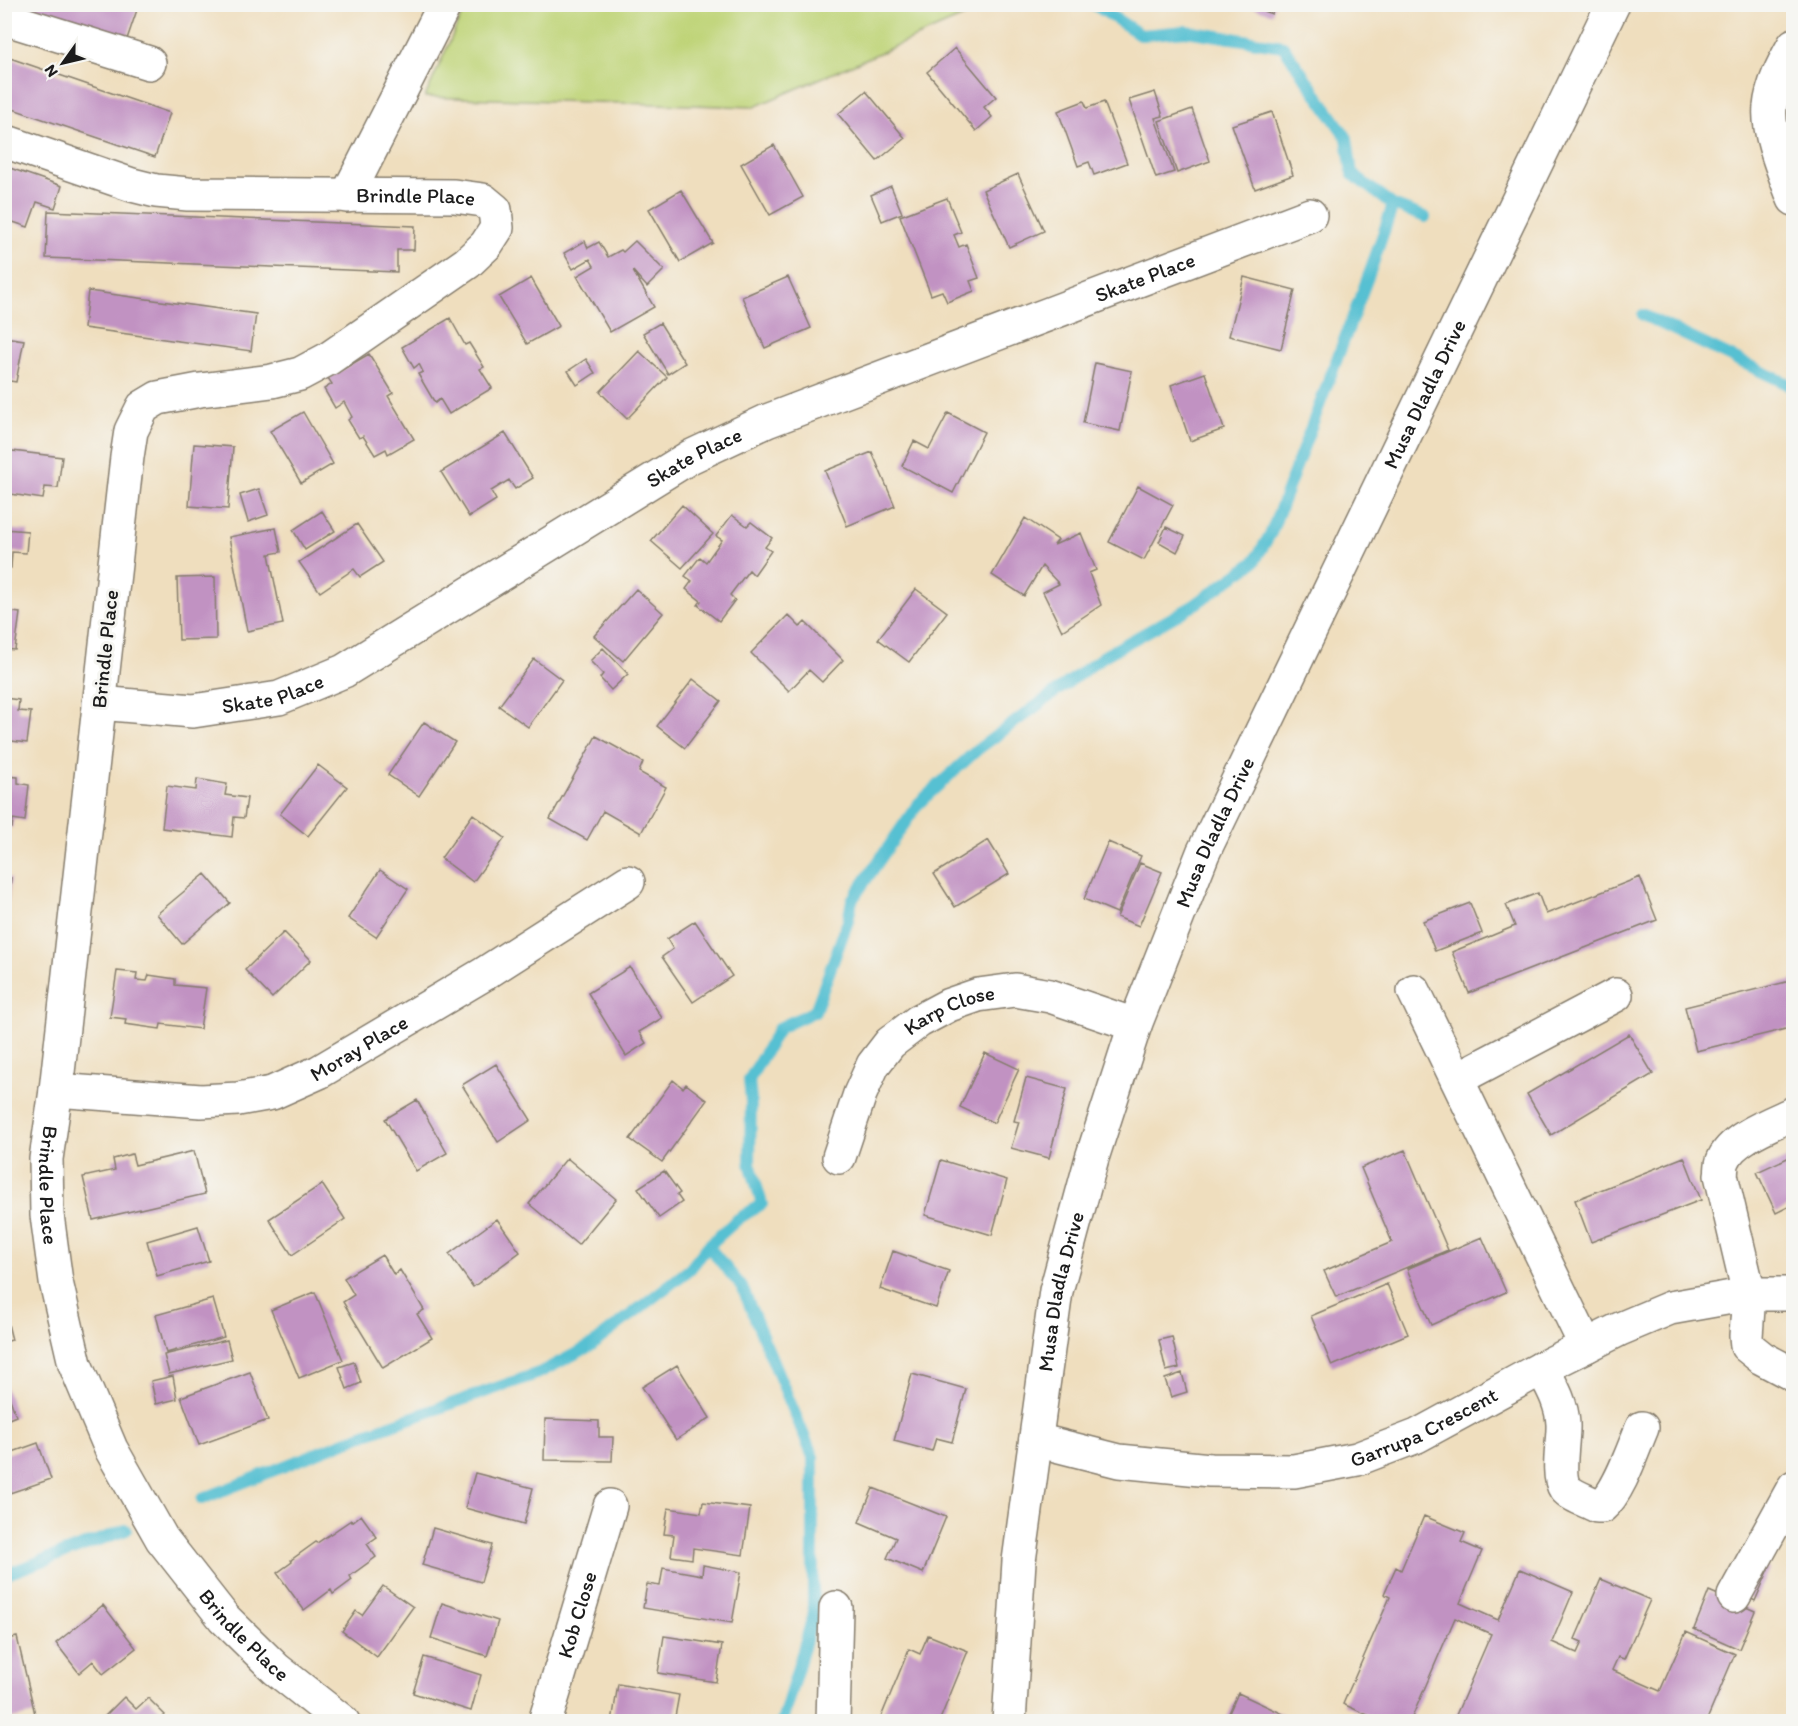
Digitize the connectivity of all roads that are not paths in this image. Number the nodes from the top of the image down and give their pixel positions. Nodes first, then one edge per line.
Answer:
1 (445, 4) edge
2 (1613, 4) edge
3 (4, 18) edge
4 (1794, 45) edge
5 (148, 63) dead end
6 (4, 141) edge
7 (347, 196) junction
8 (1794, 199) edge
9 (1310, 215) dead end
10 (99, 703) junction
11 (628, 882) dead end
12 (1414, 991) dead end
13 (1616, 995) dead end
14 (1135, 1025) junction
15 (1456, 1079) junction
16 (56, 1090) junction
17 (1794, 1113) edge
18 (839, 1157) dead end
19 (1749, 1294) junction
20 (1794, 1294) edge
21 (1586, 1346) junction
22 (1542, 1368) junction
23 (1794, 1375) edge
24 (1642, 1428) dead end
25 (1035, 1440) junction
26 (1794, 1487) edge
27 (610, 1506) dead end
28 (1734, 1596) dead end
29 (836, 1608) dead end
30 (343, 1722) edge
31 (545, 1722) edge
32 (833, 1722) edge
33 (1009, 1722) edge

1 - 7 street
2 - 14 street, Musa Dladla Drive
3 - 5 street
4 - 8 street
6 - 7 street, Brindle Place
7 - 10 street, Brindle Place
9 - 10 street, Skate Place
10 - 16 street, Brindle Place
11 - 16 street, Moray Place
12 - 15 street
13 - 15 street
14 - 18 street, Karp Close
14 - 25 street, Musa Dladla Drive
15 - 21 street
16 - 30 street, Brindle Place
17 - 19 street
19 - 20 street, Garrupa Crescent
19 - 21 street, Garrupa Crescent
19 - 23 street
21 - 22 street, Garrupa Crescent
22 - 24 street
22 - 25 street, Garrupa Crescent
25 - 33 street, Musa Dladla Drive
26 - 28 street
27 - 31 street, Kob Close
29 - 32 street

